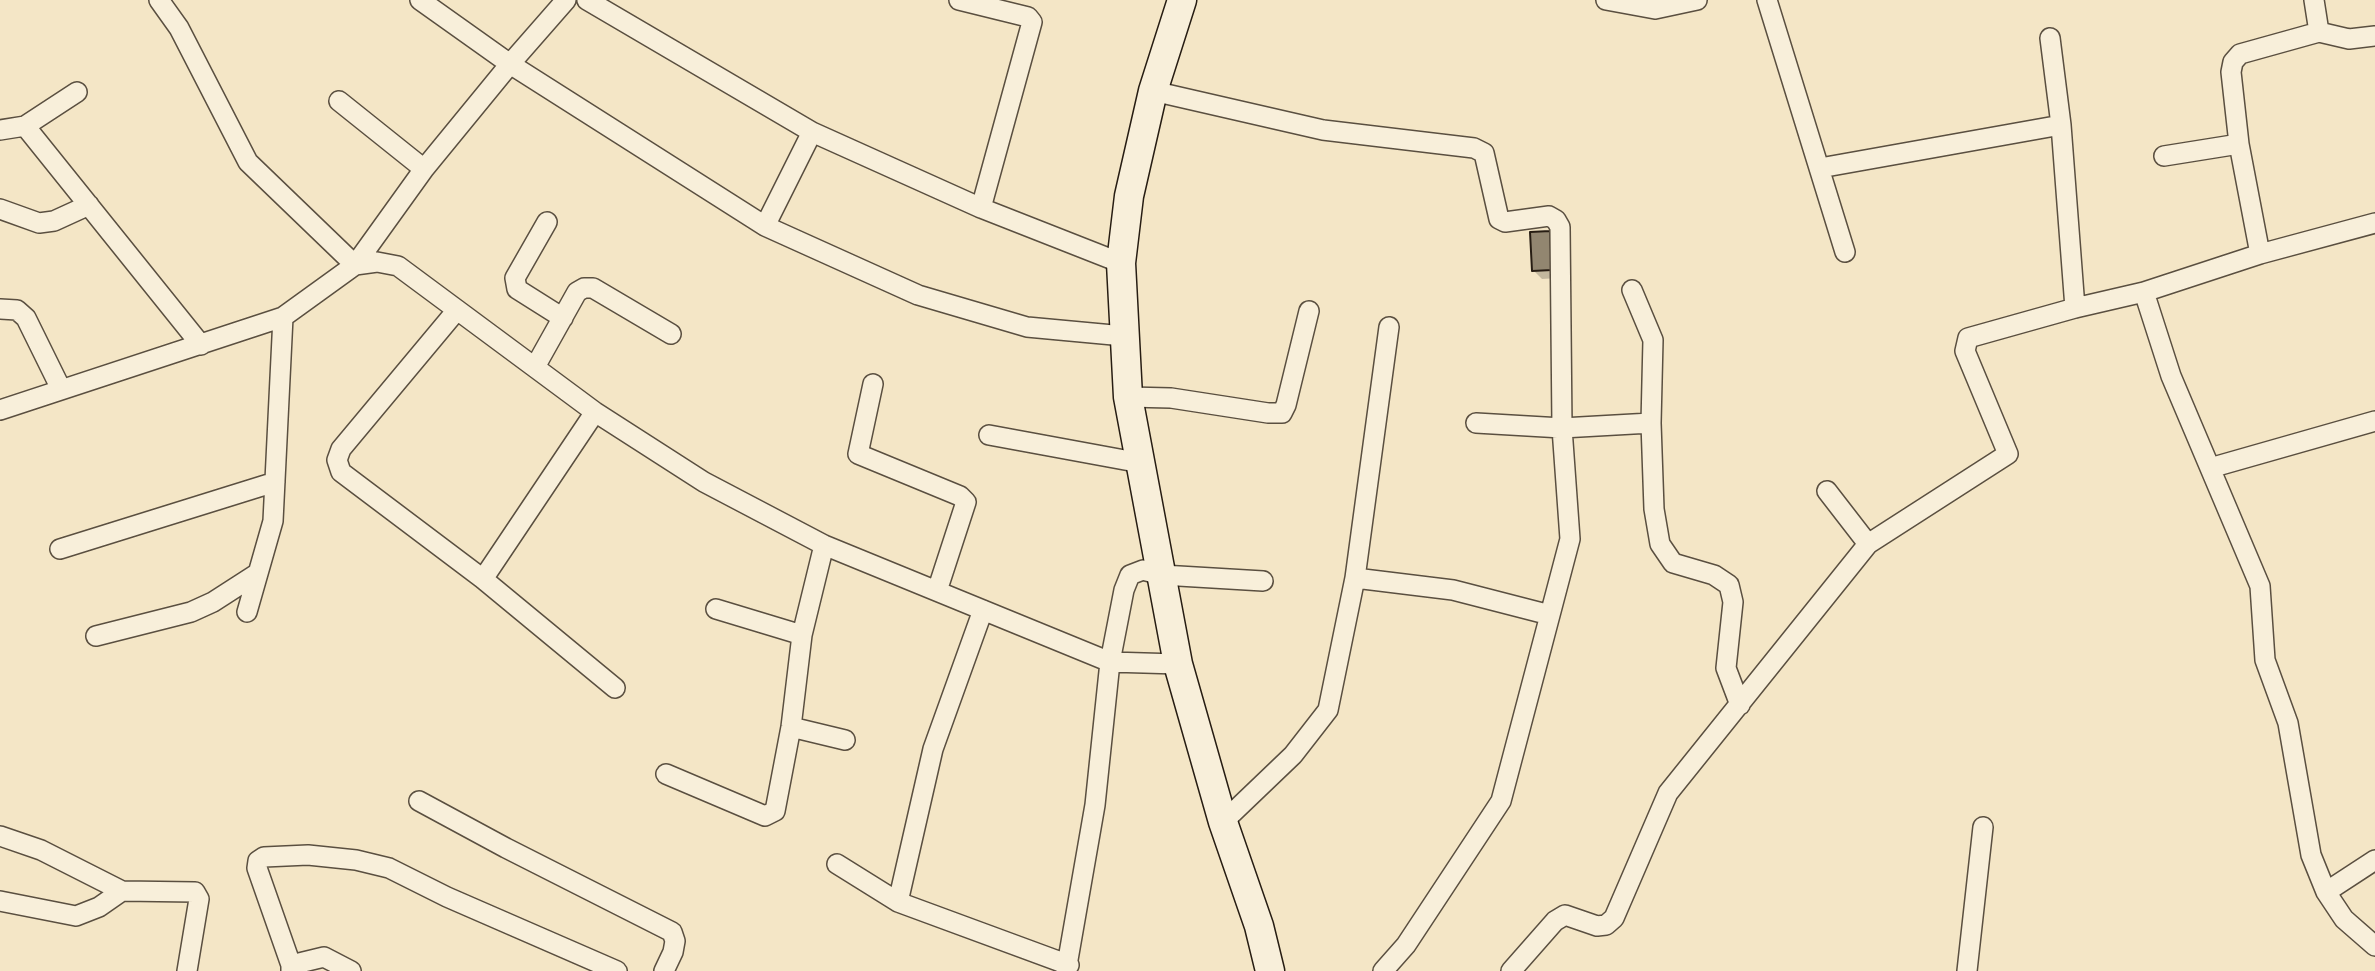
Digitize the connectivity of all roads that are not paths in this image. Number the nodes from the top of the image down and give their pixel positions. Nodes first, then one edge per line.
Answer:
1 (159, 0) edge
2 (420, 0) edge
3 (566, 0) edge
4 (587, 0) edge
5 (959, 0) edge
6 (1182, 0) edge
7 (1606, 0) edge
8 (1697, 0) edge
9 (1767, 0) edge
10 (2314, 0) edge
11 (2319, 32) junction
12 (2375, 36) edge
13 (2050, 38) dead end
14 (510, 64) junction
15 (1153, 91) junction
16 (77, 92) dead end
17 (339, 100) dead end
18 (2062, 125) junction
19 (25, 126) junction
20 (0, 130) edge
21 (812, 132) junction
22 (2239, 144) junction
23 (2164, 156) dead end
24 (1820, 167) junction
25 (424, 169) junction
26 (89, 205) junction
27 (981, 208) junction
28 (0, 209) edge
29 (547, 222) dead end
30 (2375, 223) edge
31 (765, 226) junction
32 (1845, 252) dead end
33 (2260, 254) junction
34 (1121, 263) junction
35 (355, 265) junction
36 (1632, 290) dead end
37 (2144, 292) junction
38 (2075, 308) junction
39 (0, 309) edge
40 (457, 310) junction
41 (1309, 312) dead end
42 (283, 317) junction
43 (563, 318) junction
44 (1389, 327) dead end
45 (671, 334) dead end
46 (1124, 336) junction
47 (201, 345) junction
48 (535, 367) junction
49 (873, 384) dead end
50 (61, 389) junction
51 (1128, 397) junction
52 (0, 410) edge
53 (595, 412) junction
54 (2375, 421) edge
55 (1476, 424) dead end
56 (1650, 424) junction
57 (1562, 428) junction
58 (989, 435) dead end
59 (1141, 463) junction
60 (2210, 468) junction
61 (275, 482) junction
62 (1827, 491) dead end
63 (1868, 544) junction
64 (824, 545) junction
65 (61, 549) dead end
66 (258, 573) junction
67 (1162, 575) junction
68 (1354, 578) junction
69 (482, 579) junction
70 (1263, 581) dead end
71 (937, 591) junction
72 (716, 609) dead end
73 (983, 610) junction
74 (247, 612) dead end
75 (1550, 615) junction
76 (802, 635) junction
77 (96, 636) dead end
78 (1110, 662) junction
79 (1178, 664) junction
80 (615, 688) dead end
81 (1740, 705) junction
82 (791, 727) junction
83 (845, 740) dead end
84 (666, 774) dead end
85 (419, 801) dead end
86 (1223, 822) junction
87 (1983, 827) dead end
88 (0, 836) edge
89 (2375, 860) edge
90 (837, 864) dead end
91 (122, 891) junction
92 (2326, 892) junction
93 (0, 901) edge
94 (898, 902) junction
95 (2375, 946) edge
96 (291, 968) edge
97 (1067, 968) edge
98 (187, 971) edge
99 (351, 971) edge
100 (617, 971) edge
101 (664, 971) edge
102 (1270, 971) edge
103 (1383, 971) edge
104 (1511, 971) edge
105 (1967, 971) edge

1 - 35 street
2 - 14 street
3 - 14 street
4 - 21 street
5 - 27 street
6 - 15 main road
7 - 8 street
9 - 24 street
10 - 11 street
11 - 12 street
11 - 22 street
13 - 18 street
14 - 25 street
14 - 31 street
15 - 34 main road
15 - 57 street
16 - 19 street
17 - 25 street
18 - 24 street
18 - 38 street
19 - 20 street
19 - 26 street
21 - 27 street
21 - 31 street
22 - 23 street
22 - 33 street
24 - 32 street
25 - 35 street
26 - 28 street
26 - 47 street
27 - 34 street
29 - 43 street
30 - 33 street
31 - 46 street
33 - 37 street
34 - 46 main road
35 - 40 street
35 - 42 street
36 - 56 street
37 - 38 street
37 - 60 street
38 - 63 street
39 - 50 street
40 - 48 street
40 - 69 street
41 - 51 street
42 - 47 street
42 - 61 street
43 - 45 street
43 - 48 street
44 - 68 street
46 - 51 main road
47 - 50 street
48 - 53 street
49 - 71 street
50 - 52 street
51 - 59 main road
53 - 64 street
53 - 69 street
54 - 60 street
55 - 57 street
56 - 57 street
56 - 81 street
57 - 75 street
58 - 59 street
59 - 67 main road
60 - 92 street
61 - 65 street
61 - 66 street
62 - 63 street
63 - 81 street
64 - 71 street
64 - 76 street
66 - 74 street
66 - 77 street
67 - 70 street
67 - 78 street
67 - 79 main road
68 - 75 street
68 - 86 street
69 - 80 street
71 - 73 street
72 - 76 street
73 - 78 street
73 - 94 street
75 - 103 street
76 - 82 street
78 - 79 street
78 - 97 street
79 - 86 main road
81 - 104 street
82 - 83 street
82 - 84 street
85 - 101 street
86 - 102 main road
87 - 105 street
88 - 91 street
89 - 92 street
90 - 94 street
91 - 93 street
91 - 98 street
92 - 95 street
94 - 97 street
96 - 99 street
96 - 100 street

